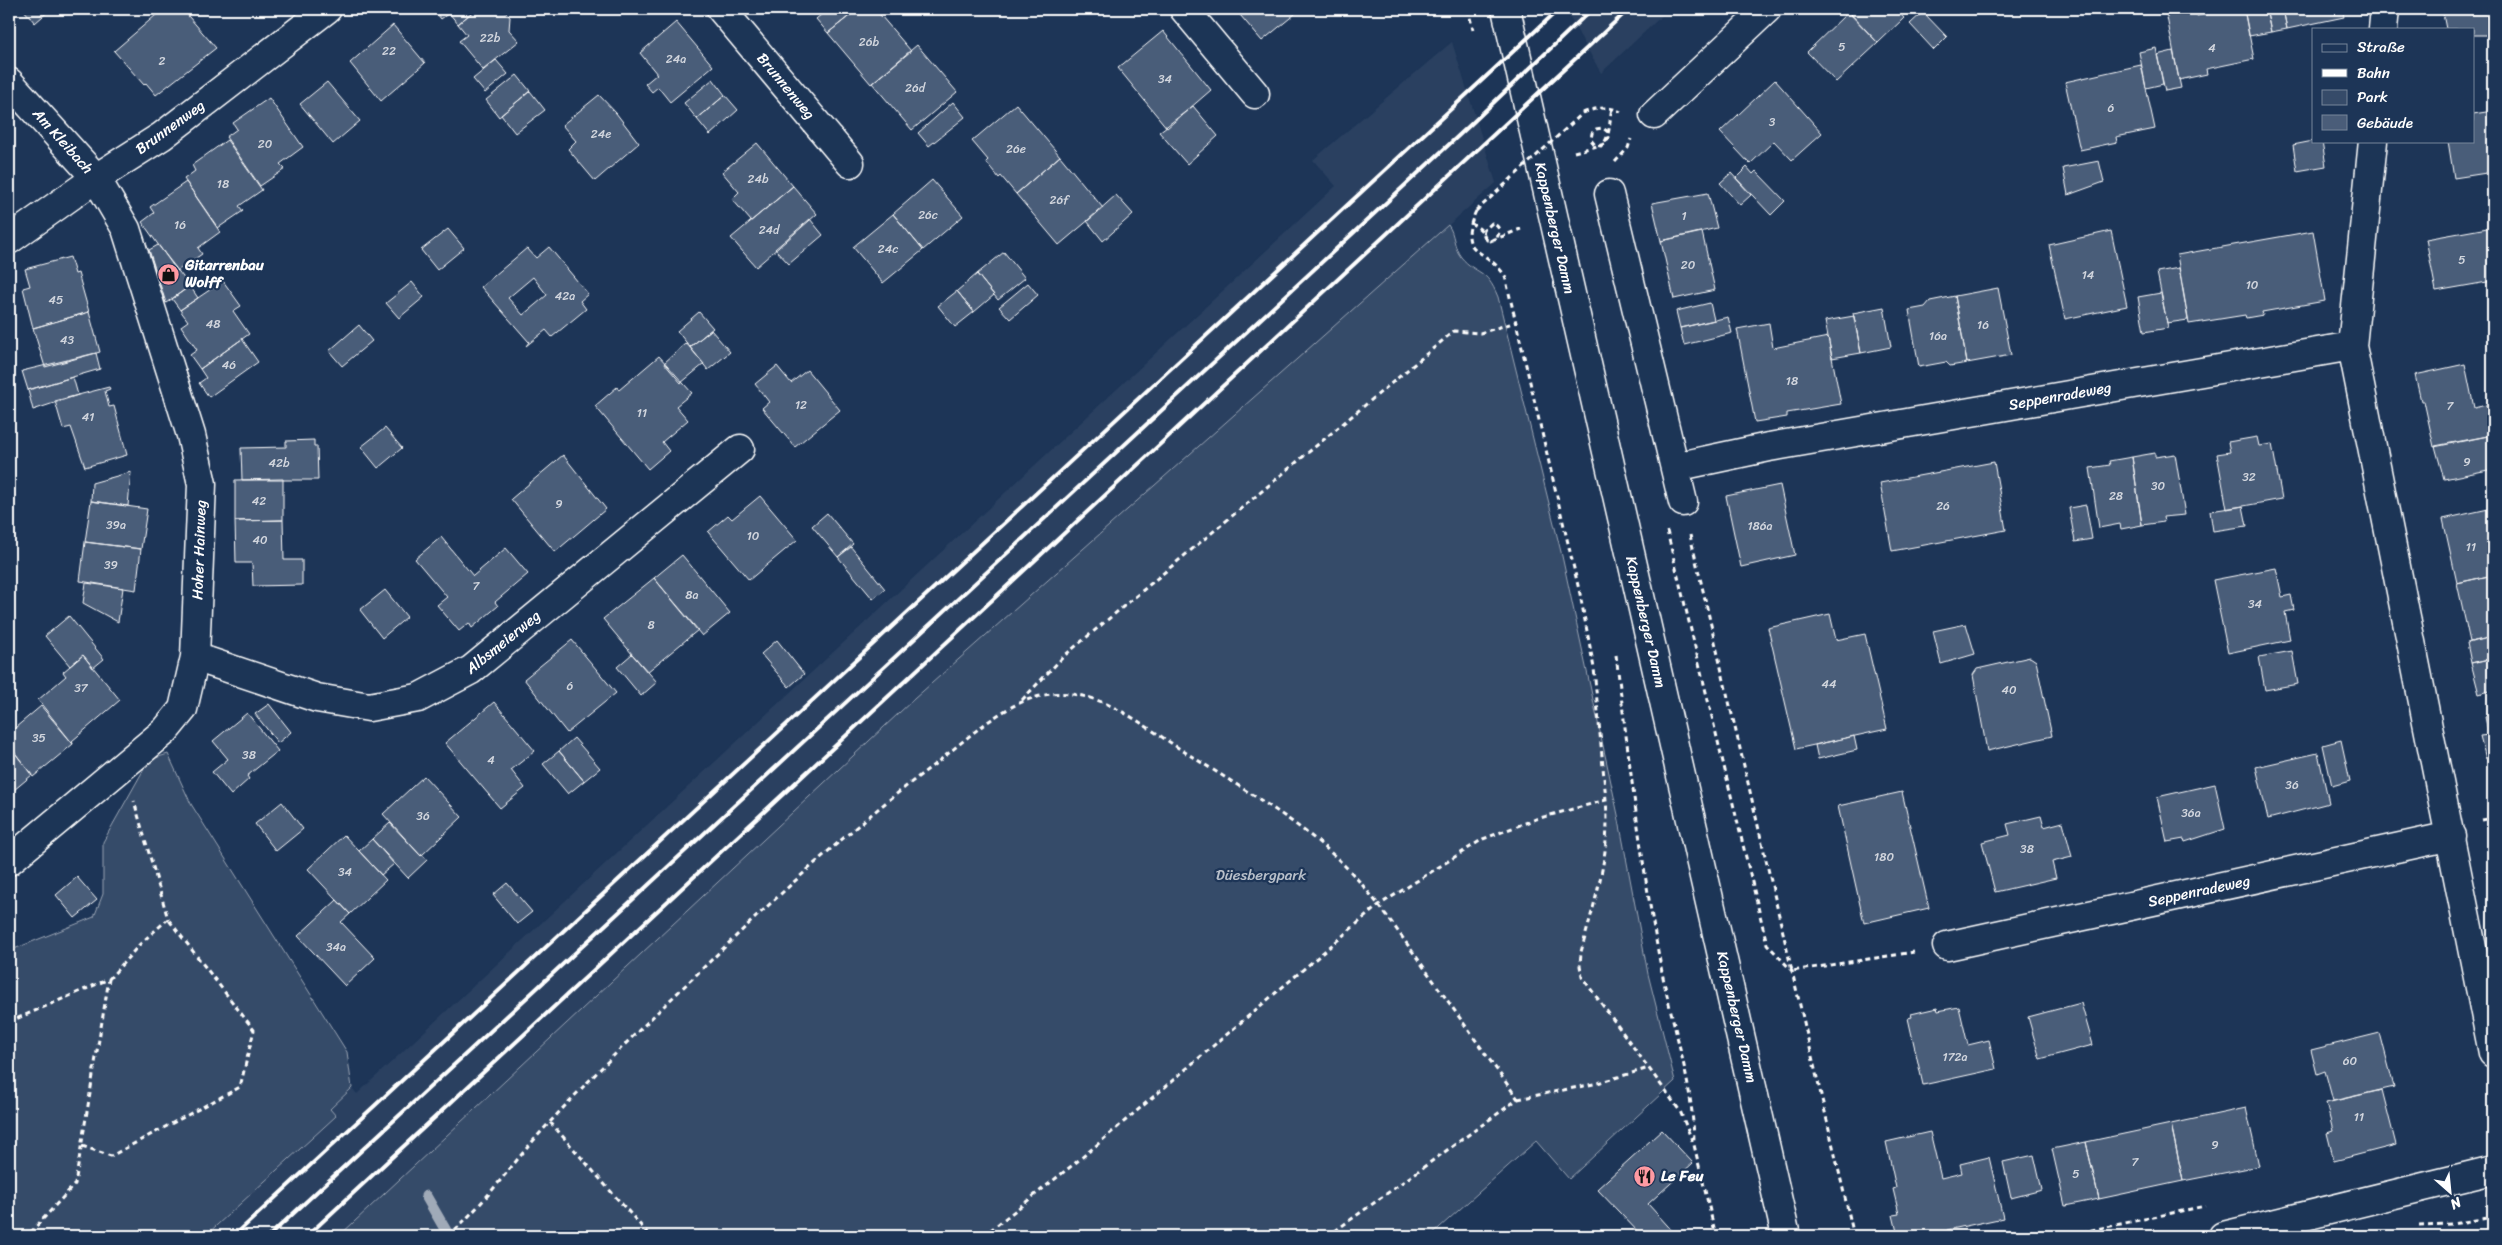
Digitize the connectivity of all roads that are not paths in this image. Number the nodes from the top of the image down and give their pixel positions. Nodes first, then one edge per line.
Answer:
1 (327, 9) edge
2 (721, 9) edge
3 (1184, 9) edge
4 (1506, 9) edge
5 (1768, 9) edge
6 (2385, 9) edge
7 (2383, 28) edge
8 (9, 82) edge
9 (1255, 94) dead end
10 (1654, 115) dead end
11 (2373, 142) edge
12 (850, 163) dead end
13 (96, 178) junction
14 (1609, 194) dead end
15 (9, 240) edge
16 (2352, 346) junction
17 (740, 449) dead end
18 (1675, 467) junction
19 (1683, 502) road end
20 (194, 657) junction
21 (2451, 836) junction
22 (9, 861) edge
23 (1947, 946) road end
24 (2493, 1053) edge
25 (2493, 1170) edge
26 (1786, 1236) edge
27 (2223, 1236) edge

1 - 13 street, Brunnenweg
2 - 12 street, Brunnenweg
3 - 9 street
4 - 26 street, Kappenberger Damm
5 - 10 street
6 - 7 street
8 - 13 street, Am Kleibach
11 - 16 street
13 - 15 street, Brunnenweg
13 - 20 street, Hoher Hainweg
14 - 18 street
16 - 18 street, Seppenradeweg
16 - 21 street
17 - 20 street, Albsmeierweg
18 - 19 street
20 - 22 street, Hoher Hainweg
21 - 23 street, Seppenradeweg
21 - 24 street
25 - 27 street

